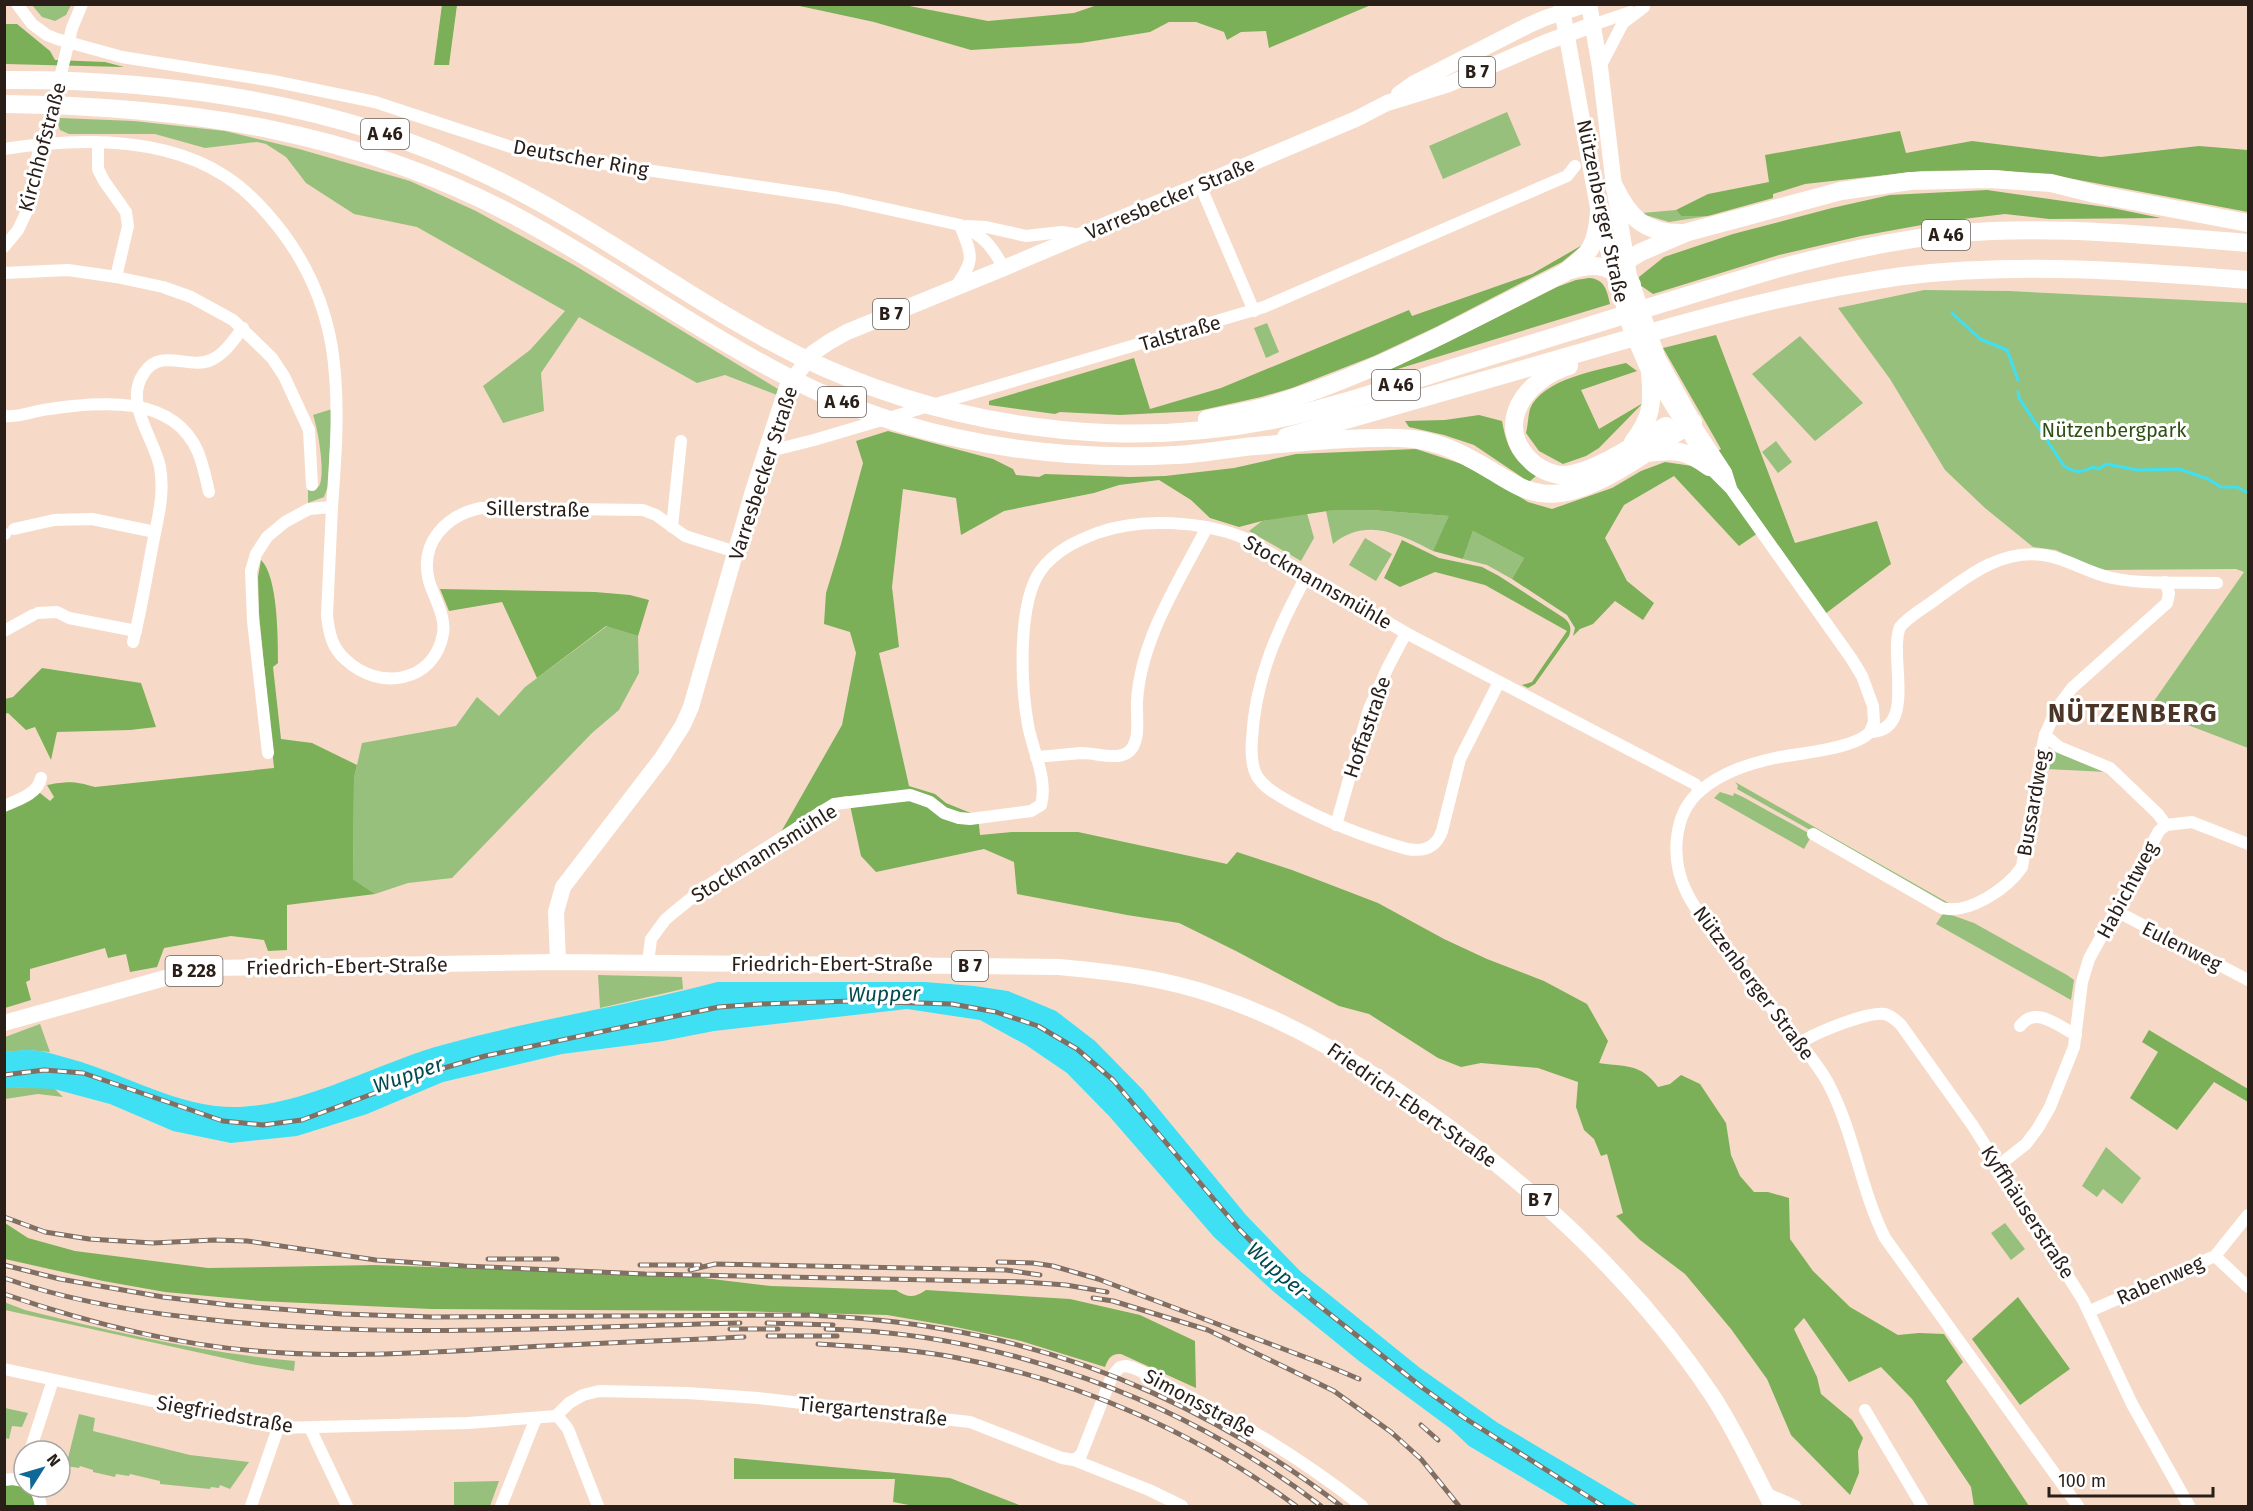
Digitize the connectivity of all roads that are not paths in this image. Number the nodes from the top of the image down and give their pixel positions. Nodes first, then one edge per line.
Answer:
1 (17, 4) edge
2 (82, 4) edge
3 (1538, 4) edge
4 (1588, 4) edge
5 (1648, 6) edge
6 (1562, 9) edge
7 (1592, 25) junction
8 (1527, 26) junction
9 (1566, 34) junction
10 (68, 42) junction
11 (1600, 67) junction
12 (4, 80) edge
13 (1387, 103) junction
14 (4, 104) edge
15 (98, 142) junction
16 (40, 144) junction
17 (4, 149) edge
18 (1575, 166) dead end
19 (1200, 185) junction
20 (1614, 186) junction
21 (1599, 213) junction
22 (2248, 223) edge
23 (960, 225) junction
24 (1688, 232) junction
25 (1082, 235) junction
26 (2248, 243) edge
27 (4, 247) edge
28 (1004, 268) junction
29 (4, 273) edge
30 (1564, 273) junction
31 (1621, 275) junction
32 (116, 276) junction
33 (2248, 280) edge
34 (954, 289) junction
35 (1254, 311) junction
36 (243, 328) junction
37 (1627, 344) junction
38 (1650, 373) junction
39 (139, 407) junction
40 (4, 416) edge
41 (1685, 420) junction
42 (1071, 430) junction
43 (681, 441) dead end
44 (1252, 446) junction
45 (1636, 450) junction
46 (766, 452) junction
47 (1709, 467) junction
48 (312, 485) dead end
49 (1731, 489) junction
50 (209, 492) dead end
51 (332, 507) junction
52 (1206, 527) junction
53 (672, 528) junction
54 (8, 532) edge
55 (154, 532) junction
56 (736, 552) junction
57 (1307, 575) junction
58 (2165, 582) junction
59 (2217, 583) dead end
60 (4, 631) edge
61 (1406, 633) junction
62 (1499, 682) junction
63 (1870, 732) junction
64 (2045, 735) junction
65 (268, 753) dead end
66 (1036, 757) junction
67 (41, 778) dead end
68 (1700, 791) junction
69 (4, 807) edge
70 (1336, 825) junction
71 (2166, 825) junction
72 (1813, 834) dead end
73 (2248, 844) edge
74 (2116, 911) junction
75 (558, 962) junction
76 (648, 963) junction
77 (2248, 980) edge
78 (4, 1023) edge
79 (2020, 1026) dead end
80 (2076, 1035) junction
81 (1800, 1043) junction
82 (1998, 1166) junction
83 (2248, 1215) edge
84 (2215, 1256) junction
85 (2248, 1287) edge
86 (2090, 1311) junction
87 (4, 1369) edge
88 (52, 1380) junction
89 (1865, 1410) dead end
90 (556, 1416) junction
91 (536, 1418) junction
92 (278, 1428) junction
93 (310, 1428) junction
94 (34, 1439) edge
95 (1074, 1460) junction
96 (1769, 1500) edge
97 (251, 1506) edge
98 (347, 1506) edge
99 (501, 1506) edge
100 (598, 1506) edge
101 (1182, 1506) edge
102 (1362, 1506) edge
103 (1795, 1506) edge
104 (1922, 1506) edge
105 (2078, 1506) edge
106 (2189, 1506) edge

1 - 10 street, Deutscher Ring
2 - 10 street, Kirchhofstraße
3 - 8 main road
4 - 6 main road, B 7
4 - 7 main road, Nützenberger Straße
5 - 7 street
5 - 11 street
6 - 8 main road, Varresbecker Straße / B 7
6 - 9 main road, Nützenberger Straße
7 - 9 main road, B 7
7 - 11 main road, Nützenberger Straße
8 - 13 main road, Varresbecker Straße / B 7
9 - 13 main road, Varresbecker Straße / B 7
9 - 21 main road, Nützenberger Straße
10 - 16 street, Kirchhofstraße
10 - 23 street, Deutscher Ring
11 - 20 main road, Nützenberger Straße
12 - 42 highway, A 46
13 - 19 main road, Varresbecker Straße / B 7
14 - 44 highway, A 46
15 - 16 street, Sillerstraße
15 - 32 street
15 - 51 street, Sillerstraße
16 - 17 street, Sillerstraße
16 - 27 street, Kirchhofstraße
18 - 35 street, Talstraße
19 - 25 main road, Varresbecker Straße / B 7
19 - 35 street
20 - 24 highway
20 - 31 main road, Nützenberger Straße
21 - 30 highway
21 - 31 main road, Nützenberger Straße
22 - 24 highway
23 - 25 street
23 - 28 street, Deutscher Ring
23 - 34 street
24 - 31 highway
25 - 28 main road, Varresbecker Straße / B 7
26 - 42 highway, A 46
28 - 34 main road, Varresbecker Straße / B 7
29 - 32 street
30 - 31 highway
30 - 42 highway
31 - 38 main road, Nützenberger Straße
31 - 41 main road, Nützenberger Straße
32 - 36 street
33 - 37 highway, A 46
34 - 46 main road, Varresbecker Straße / B 7
35 - 46 street, Talstraße
36 - 39 street
36 - 48 street
37 - 44 highway, A 46
37 - 45 highway
38 - 41 street, Nützenberger Straße
38 - 45 highway
39 - 40 street
39 - 50 street
39 - 55 street
41 - 45 highway
41 - 47 street, Nützenberger Straße
41 - 49 street, Nützenberger Straße
43 - 53 street
44 - 45 highway
45 - 47 highway
46 - 56 main road, Varresbecker Straße / B 7
47 - 49 street, Nützenberger Straße
49 - 63 street, Nützenberger Straße
51 - 53 street, Sillerstraße
51 - 65 street
52 - 57 street, Stockmannsmühle
52 - 66 street
52 - 66 street, Stockmannsmühle
53 - 56 street, Sillerstraße
54 - 55 street
55 - 60 street
56 - 75 main road, Varresbecker Straße / B 7
57 - 61 street, Stockmannsmühle
57 - 70 street
58 - 59 street
58 - 63 street
58 - 64 street, Bussardweg
61 - 62 street, Stockmannsmühle
61 - 70 street, Hoffastraße
62 - 68 street, Stockmannsmühle
62 - 70 street
63 - 68 street, Nützenberger Straße
64 - 71 street, Habichtweg
64 - 72 street, Bussardweg
66 - 76 street, Stockmannsmühle
67 - 69 street
68 - 81 street, Nützenberger Straße
71 - 73 street
71 - 74 street, Habichtweg
74 - 77 street, Eulenweg
74 - 80 street, Habichtweg
75 - 76 main road, Friedrich-Ebert-Straße / B 7
75 - 78 main road, Friedrich-Ebert-Straße / B 228
76 - 96 main road, Friedrich-Ebert-Straße / B 7
79 - 80 street
80 - 82 street, Habichtweg
81 - 82 street, Kyffhäuserstraße
81 - 105 street, Nützenberger Straße
82 - 86 street, Kyffhäuserstraße
83 - 84 street, Rabenweg
84 - 85 street
84 - 86 street, Rabenweg
86 - 106 street, Kyffhäuserstraße
87 - 88 street, Siegfriedstraße
88 - 92 street, Siegfriedstraße
88 - 94 street
89 - 104 street
90 - 91 street, Siegfriedstraße
90 - 95 street, Tiergartenstraße
90 - 100 street
91 - 93 street, Siegfriedstraße
91 - 99 street
92 - 93 street, Siegfriedstraße
92 - 97 street
93 - 98 street
95 - 101 street, Tiergartenstraße
95 - 102 street, Simonsstraße
96 - 103 street

